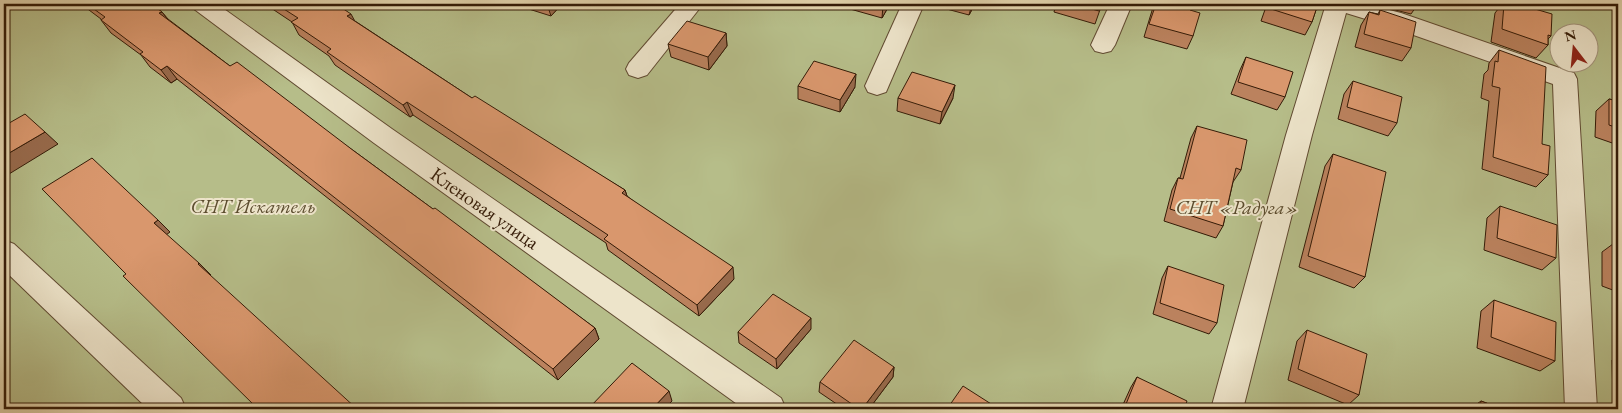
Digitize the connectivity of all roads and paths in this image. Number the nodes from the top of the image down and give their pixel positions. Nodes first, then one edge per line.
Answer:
1 (202, 4) edge
2 (692, 4) edge
3 (913, 4) edge
4 (1121, 4) edge
5 (1339, 4) edge
6 (1103, 45) dead end
7 (638, 69) dead end
8 (877, 86) dead end
9 (4, 252) edge
10 (170, 409) edge
11 (770, 409) edge
12 (1227, 409) edge
13 (1581, 409) edge

1 - 11 street, Кленовая улица
2 - 7 street
3 - 8 street
4 - 6 street
5 - 12 street
5 - 13 street
9 - 10 street

